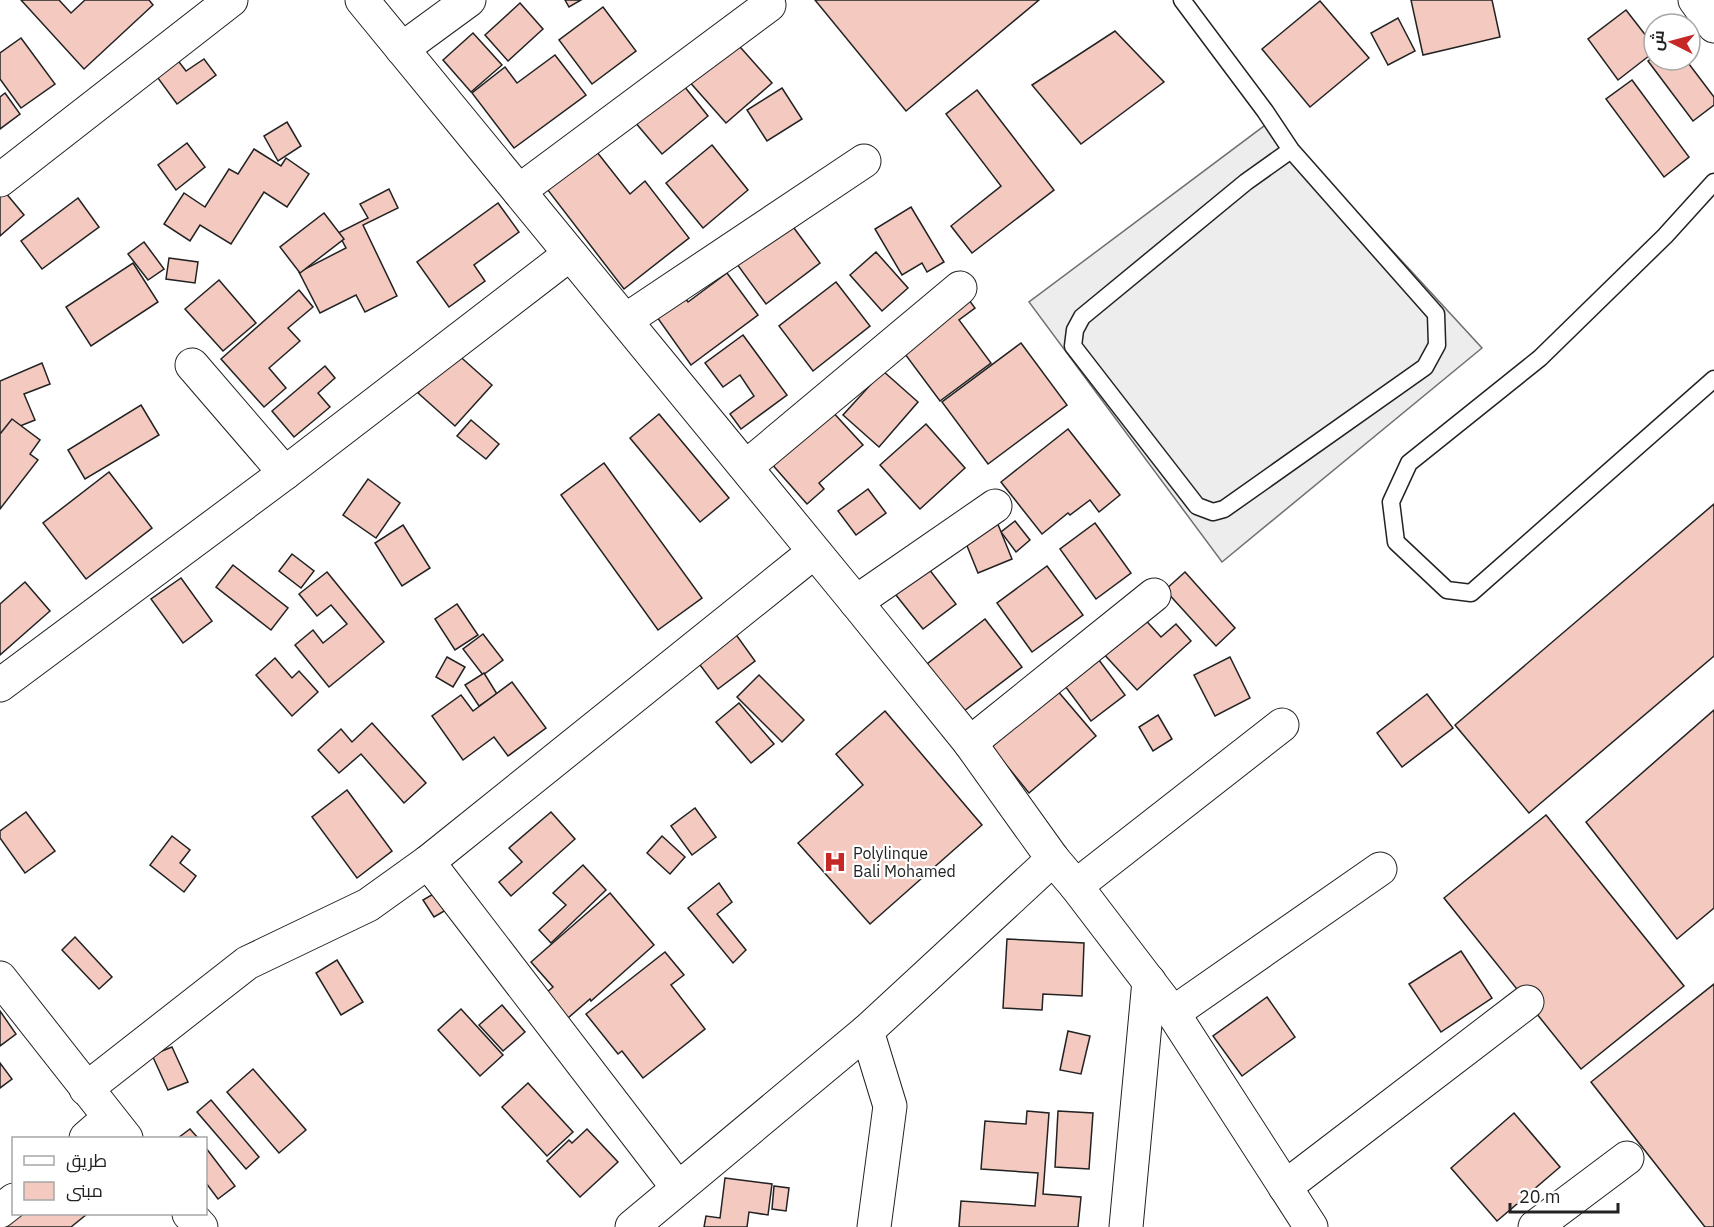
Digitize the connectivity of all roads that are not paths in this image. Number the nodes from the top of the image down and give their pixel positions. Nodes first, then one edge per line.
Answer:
1 (231, 0) edge
2 (362, 0) edge
3 (469, 0) edge
4 (1182, 0) edge
5 (1695, 0) edge
6 (769, 5) dead end
7 (1714, 26) edge
8 (402, 49) junction
9 (1291, 150) junction
10 (864, 161) dead end
11 (0, 180) edge
12 (1714, 182) edge
13 (519, 191) junction
14 (570, 254) junction
15 (960, 288) dead end
16 (626, 320) junction
17 (192, 365) dead end
18 (1714, 379) edge
19 (746, 467) junction
20 (285, 473) junction
21 (995, 506) dead end
22 (814, 552) junction
23 (1154, 595) dead end
24 (856, 602) junction
25 (0, 686) edge
26 (1282, 725) dead end
27 (969, 742) junction
28 (1053, 859) junction
29 (428, 862) junction
30 (1380, 869) dead end
31 (1076, 886) junction
32 (0, 978) edge
33 (1149, 981) junction
34 (1527, 1002) dead end
35 (1173, 1013) junction
36 (867, 1031) junction
37 (86, 1089) junction
38 (107, 1132) edge
39 (1627, 1158) dead end
40 (1286, 1187) junction
41 (678, 1188) junction
42 (12, 1202) edge
43 (0, 1212) edge
44 (190, 1215) edge
45 (201, 1227) edge
46 (632, 1227) edge
47 (874, 1227) edge
48 (1126, 1227) edge
49 (1311, 1227) edge
50 (1535, 1227) edge

1 - 11 street
2 - 8 street
3 - 8 street
4 - 9 lane
5 - 7 street
6 - 13 street
8 - 13 street
9 - 9 lane
10 - 16 street
12 - 18 lane
13 - 14 street
14 - 16 street
14 - 20 street
15 - 19 street
16 - 19 street
17 - 20 street
19 - 22 street
20 - 25 street
21 - 24 street
22 - 24 street
22 - 29 street
23 - 27 street
24 - 27 street
26 - 31 street
27 - 28 street
28 - 31 street
28 - 36 street
29 - 37 street
29 - 41 street
30 - 35 street
31 - 33 street
32 - 37 street
33 - 35 street
33 - 48 street
34 - 40 street
35 - 40 street
36 - 41 street
36 - 47 street
37 - 38 street
39 - 50 street
40 - 49 street
41 - 46 street
42 - 43 street
44 - 45 street

